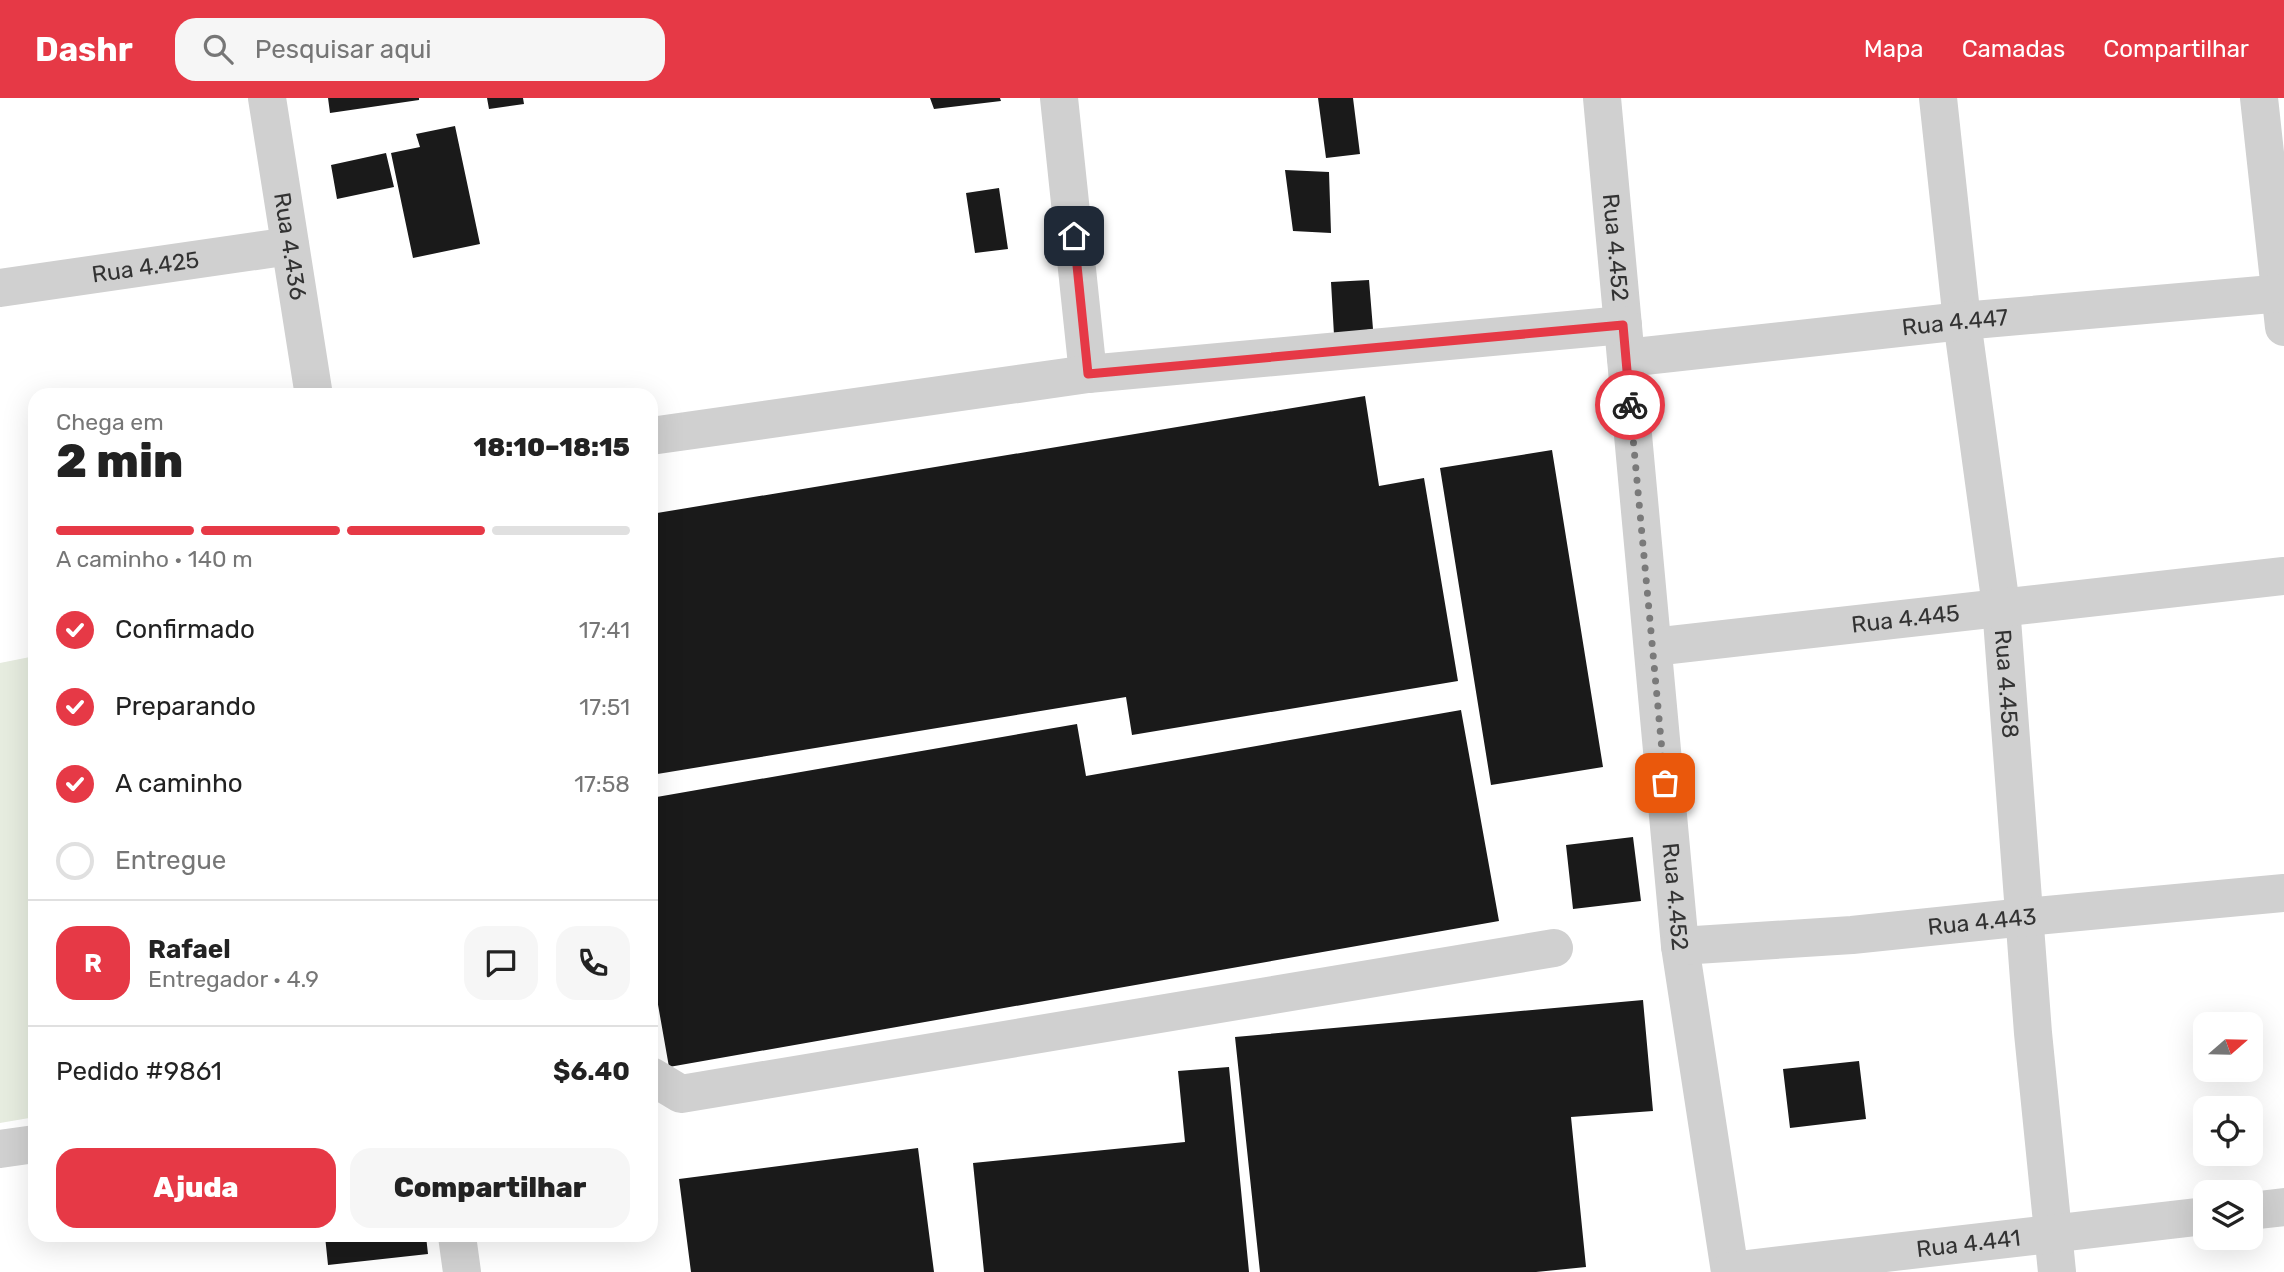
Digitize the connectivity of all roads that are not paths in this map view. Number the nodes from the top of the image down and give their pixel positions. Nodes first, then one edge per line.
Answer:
1 (267, 98) edge
2 (1059, 98) edge
3 (1602, 98) edge
4 (1938, 98) edge
5 (2259, 98) edge
6 (290, 246) junction
7 (0, 288) edge
8 (2283, 304) edge
9 (1962, 321) junction
10 (1624, 342) junction
11 (1088, 374) junction
12 (313, 388) edge
13 (658, 435) edge
14 (2284, 576) edge
15 (2001, 606) junction
16 (1653, 647) junction
17 (2284, 893) edge
18 (2025, 917) junction
19 (1680, 946) junction
20 (1554, 948) dead end
21 (658, 1080) edge
22 (28, 1145) edge
23 (0, 1149) edge
24 (2284, 1207) edge
25 (2263, 1209) edge
26 (2193, 1217) edge
27 (2053, 1234) junction
28 (458, 1242) edge
29 (1730, 1271) edge
30 (462, 1272) edge
31 (2057, 1272) edge

1 - 6 street, Rua 4.436
2 - 11 street
3 - 10 street, Rua 4.452
4 - 9 street, Rua 4.458
5 - 8 street
6 - 7 street, Rua 4.425
6 - 12 street, Rua 4.436
8 - 9 street, Rua 4.447
9 - 10 street, Rua 4.447
9 - 15 street, Rua 4.458
10 - 11 street, Rua 4.447
10 - 16 street, Rua 4.452
11 - 13 street, Rua 4.447
14 - 15 street, Rua 4.445
15 - 16 street, Rua 4.445
15 - 18 street, Rua 4.458
16 - 19 street, Rua 4.452
17 - 18 street, Rua 4.443
18 - 19 street, Rua 4.443
18 - 27 street, Rua 4.458
19 - 29 street, Rua 4.452
20 - 21 street
22 - 23 street
24 - 25 street
26 - 27 street, Rua 4.441
27 - 29 street, Rua 4.441
27 - 31 street, Rua 4.458
28 - 30 street

